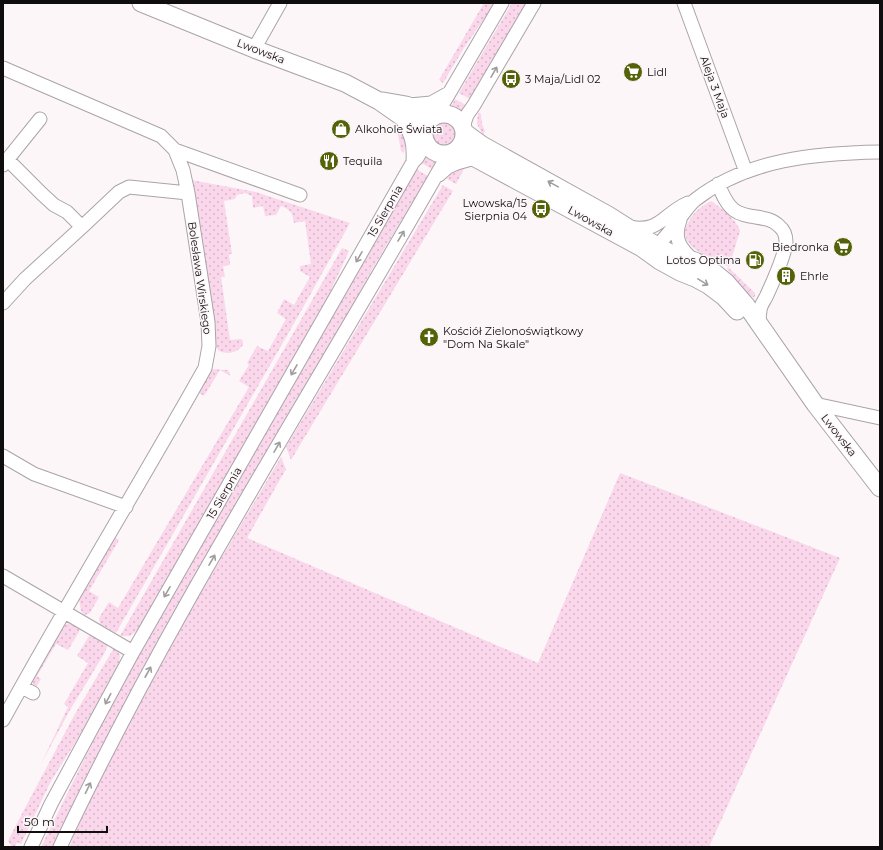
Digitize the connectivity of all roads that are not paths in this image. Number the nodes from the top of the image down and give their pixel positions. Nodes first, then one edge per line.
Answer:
1 (141, 3) edge
2 (280, 3) edge
3 (502, 3) edge
4 (534, 3) edge
5 (684, 3) edge
6 (254, 49) junction
7 (3, 68) edge
8 (450, 92) junction
9 (474, 105) junction
10 (403, 111) junction
11 (435, 115) junction
12 (40, 119) dead end
13 (463, 130) junction
14 (425, 141) junction
15 (175, 150) junction
16 (453, 152) junction
17 (478, 152) junction
18 (880, 152) edge
19 (5, 162) edge
20 (413, 162) junction
21 (746, 172) junction
22 (436, 177) junction
23 (718, 184) junction
24 (188, 193) junction
25 (300, 195) dead end
26 (693, 202) junction
27 (682, 215) junction
28 (663, 220) junction
29 (625, 226) junction
30 (82, 227) junction
31 (649, 247) junction
32 (695, 261) junction
33 (724, 297) junction
34 (3, 303) edge
35 (754, 309) junction
36 (785, 362) junction
37 (815, 404) junction
38 (880, 418) edge
39 (3, 456) edge
40 (880, 488) edge
41 (126, 506) junction
42 (3, 576) edge
43 (63, 612) junction
44 (133, 652) junction
45 (22, 687) junction
46 (33, 693) dead end
47 (3, 720) edge
48 (30, 847) edge
49 (60, 847) edge

1 - 6 main road, Lwowska
2 - 6 street
3 - 8 street
9 -> 4 street
5 - 21 street, Aleja 3 Maja
6 - 10 main road, Lwowska
7 - 15 street, Bolesława Wirskiego
8 - 10 street
8 - 11 street
9 - 13 street
9 - 17 street
10 - 11 main road, Lwowska
10 - 14 main road, Lwowska
10 - 20 street
11 - 13 main road
11 - 14 main road
12 - 19 street
13 - 16 main road
13 - 17 main road, Lwowska
14 - 16 main road
14 - 20 street, 15 Sierpnia
15 - 24 street, Bolesława Wirskiego
15 - 25 street, Bolesława Wirskiego
16 - 17 main road, Lwowska
16 - 22 street, 15 Sierpnia
17 - 22 street
29 -> 17 main road, Lwowska
17 - 31 main road, Lwowska
18 - 21 street
19 - 30 street
20 -> 44 street, 15 Sierpnia
21 - 23 street
49 -> 22 street, 15 Sierpnia
23 - 26 street
23 - 35 street
24 - 30 street
24 - 41 street, Bolesława Wirskiego
26 - 27 street
26 - 28 street
27 - 31 street
27 - 32 street, Lwowska
28 - 29 street
28 - 31 street
29 - 31 main road, Lwowska
30 - 34 street
31 - 32 main road, Lwowska
31 -> 33 main road, Lwowska
32 - 35 main road, Lwowska
33 - 35 street, Lwowska
33 - 36 main road, Lwowska
35 - 36 main road, Lwowska
36 - 37 main road, Lwowska
37 - 38 street
37 - 40 main road, Lwowska
39 - 41 street
41 - 43 street, Bolesława Wirskiego
42 - 43 street
43 - 44 street
43 - 45 street, Bolesława Wirskiego
44 -> 48 street, 15 Sierpnia
45 - 46 street
45 - 47 street, Bolesława Wirskiego

